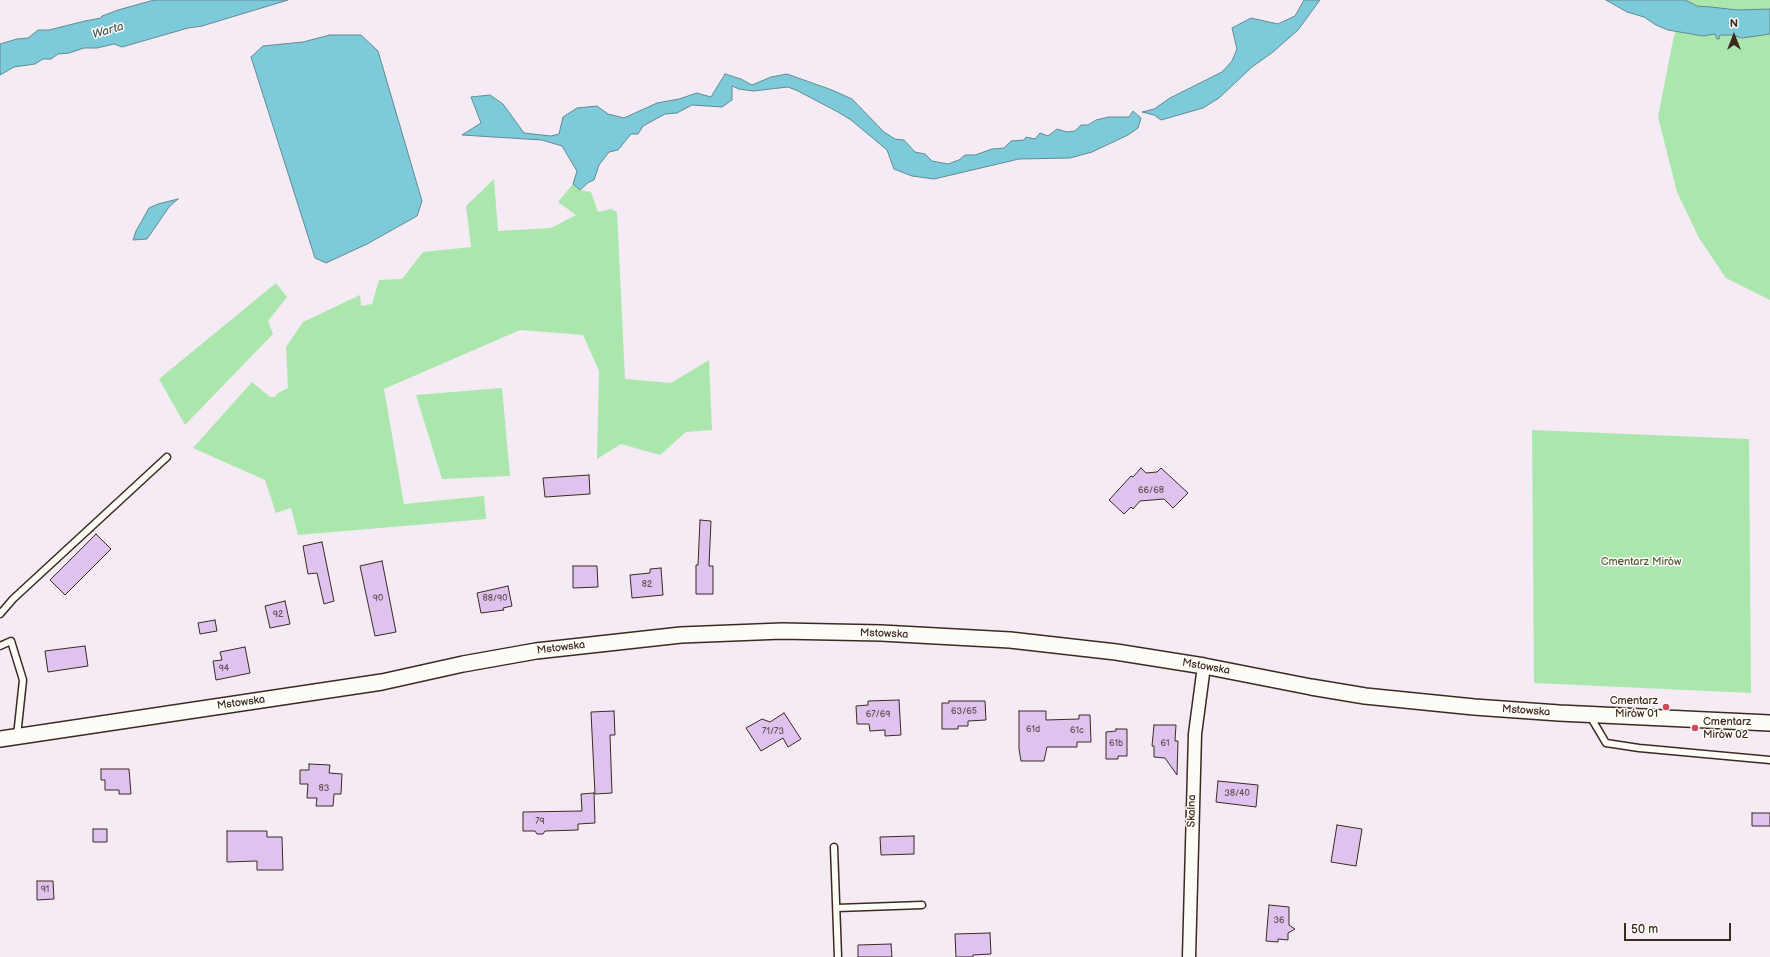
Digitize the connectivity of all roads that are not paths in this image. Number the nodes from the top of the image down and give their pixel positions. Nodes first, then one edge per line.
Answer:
1 (167, 457) dead end
2 (0, 614) edge
3 (0, 646) edge
4 (1204, 666) junction
5 (1589, 714) junction
6 (1770, 723) edge
7 (17, 736) junction
8 (0, 739) edge
9 (1770, 760) edge
10 (834, 847) dead end
11 (922, 905) dead end
12 (837, 908) junction
13 (838, 957) edge
14 (1190, 957) edge

1 - 2 lane
3 - 7 lane
4 - 5 street, Mstowska
4 - 7 street, Mstowska
4 - 14 street, Skalna
5 - 6 street, Mstowska
5 - 9 lane
7 - 8 street, Mstowska
10 - 12 lane
11 - 12 lane
12 - 13 lane

